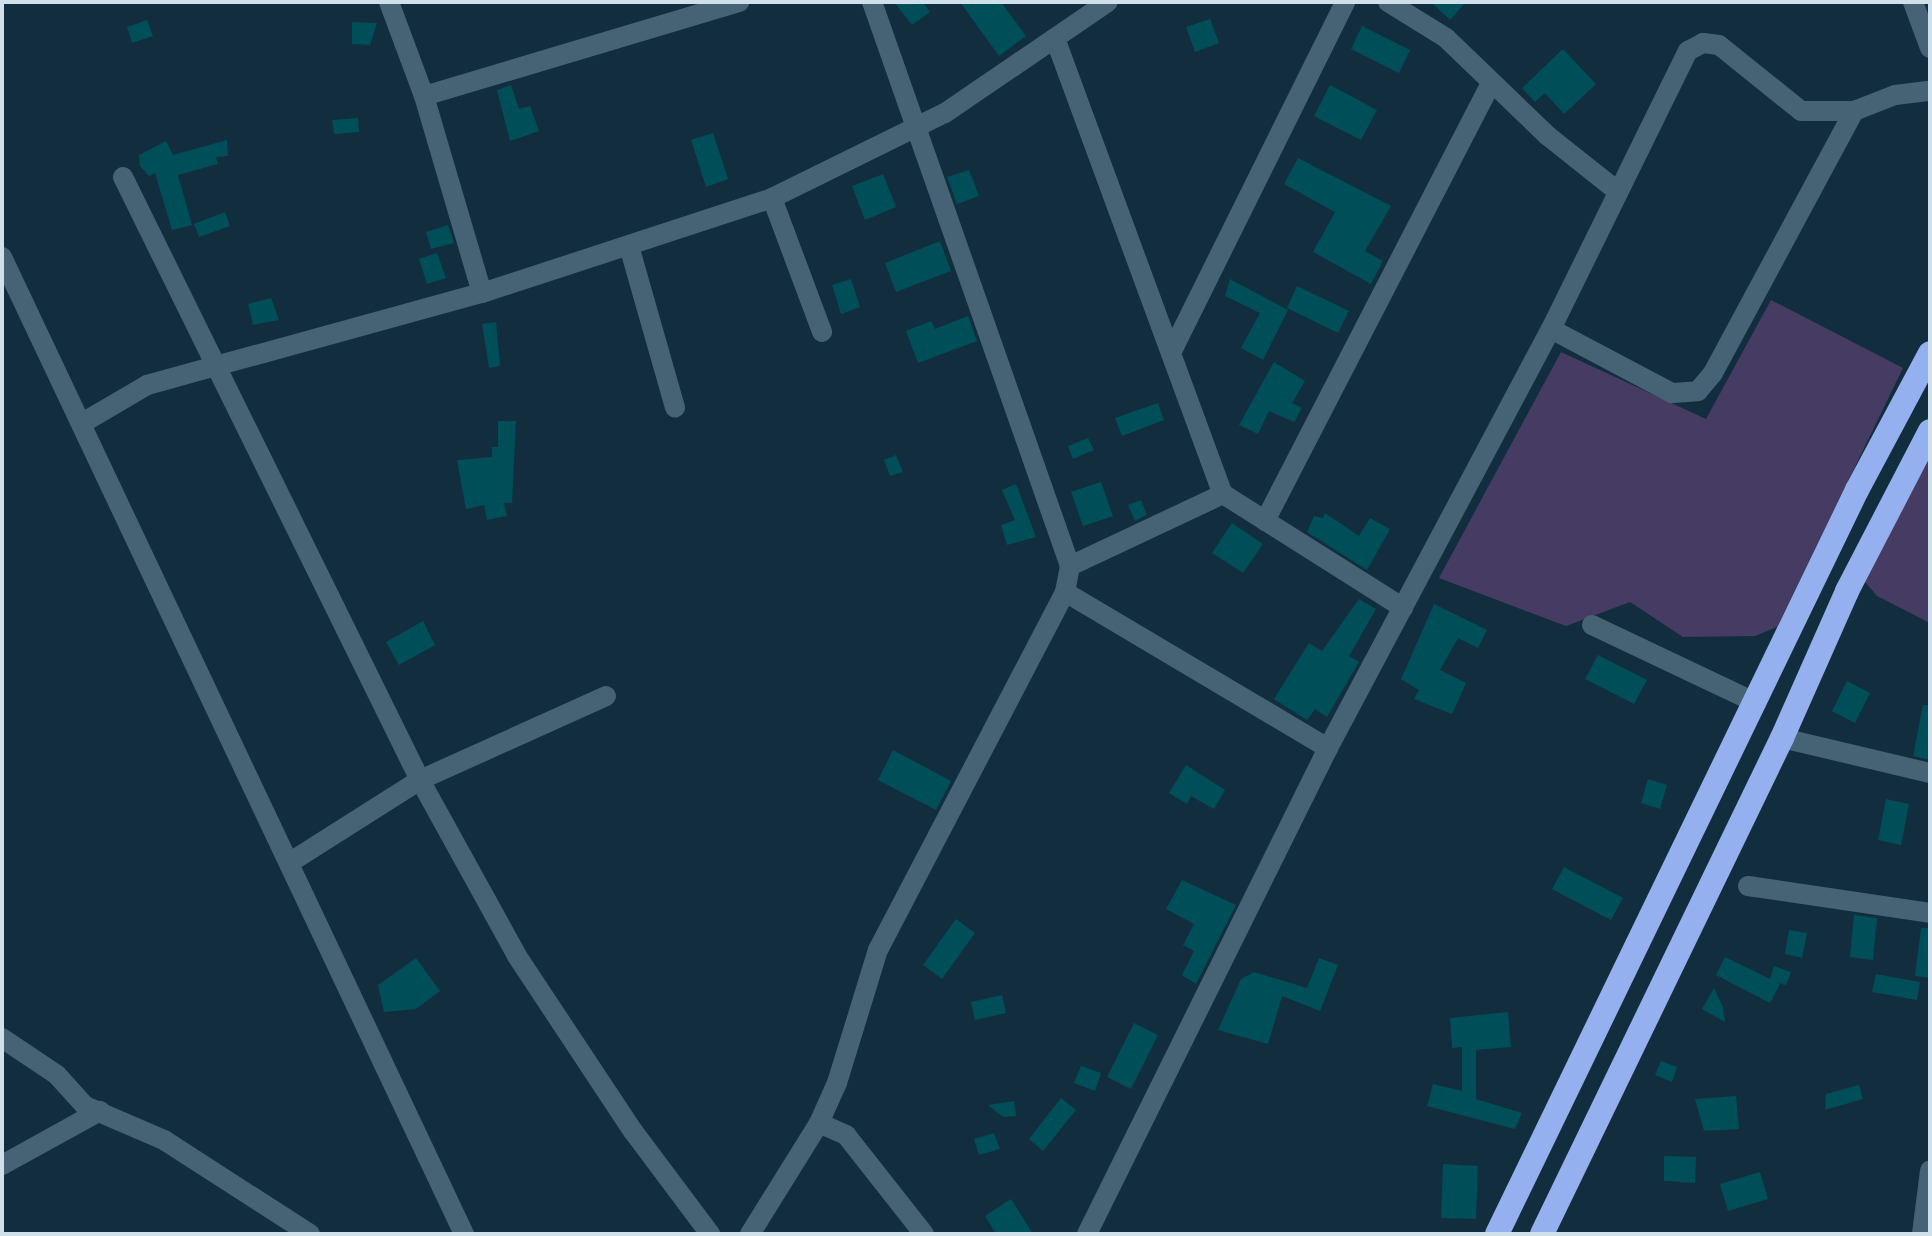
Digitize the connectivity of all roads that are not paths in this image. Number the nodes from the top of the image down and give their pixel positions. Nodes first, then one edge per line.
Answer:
1 (389, 2) edge
2 (739, 2) edge
3 (872, 2) edge
4 (1108, 2) edge
5 (1345, 2) edge
6 (1388, 2) edge
7 (1913, 2) edge
8 (1056, 41) junction
9 (1930, 48) edge
10 (1491, 84) junction
11 (1930, 91) edge
12 (424, 96) junction
13 (1854, 111) junction
14 (917, 129) junction
15 (123, 177) dead end
16 (1616, 190) junction
17 (772, 198) junction
18 (629, 246) junction
19 (2, 257) edge
20 (482, 293) junction
21 (1551, 329) junction
22 (822, 332) dead end
23 (1171, 353) junction
24 (1930, 353) edge
25 (216, 368) junction
26 (675, 408) dead end
27 (84, 422) junction
28 (1930, 431) edge
29 (1223, 494) junction
30 (1265, 521) junction
31 (1070, 566) junction
32 (1065, 592) junction
33 (1403, 608) junction
34 (1592, 625) dead end
35 (606, 696) dead end
36 (1756, 703) junction
37 (1782, 738) junction
38 (1328, 748) junction
39 (1930, 773) edge
40 (420, 780) junction
41 (289, 863) junction
42 (1748, 886) dead end
43 (1930, 913) edge
44 (2, 1038) edge
45 (100, 1111) junction
46 (819, 1123) junction
47 (2, 1165) edge
48 (1930, 1171) edge
49 (1927, 1211) edge
50 (310, 1234) edge
51 (464, 1234) edge
52 (710, 1234) edge
53 (750, 1234) edge
54 (924, 1234) edge
55 (1087, 1234) edge
56 (1497, 1234) edge
57 (1542, 1234) edge
58 (1922, 1234) edge

1 - 12 street
2 - 12 street
3 - 14 street
4 - 8 street
5 - 23 street
6 - 10 street
7 - 9 street
8 - 14 street
8 - 23 street
10 - 16 street
10 - 30 street
11 - 13 street
12 - 20 street
13 - 16 street
13 - 21 street
14 - 17 street
14 - 31 street
15 - 25 street
16 - 21 street
17 - 18 street
17 - 22 street
18 - 20 street
18 - 26 street
19 - 27 street
20 - 25 street
21 - 33 street
23 - 29 street
24 - 36 highway
25 - 27 street
25 - 40 street
27 - 41 street
28 - 37 highway
29 - 30 street
29 - 31 street
30 - 33 street
31 - 32 street
32 - 38 street
32 - 46 street
33 - 38 street
34 - 36 street
35 - 40 street
36 - 56 highway
37 - 39 street
37 - 57 highway
38 - 55 street
40 - 41 street
40 - 52 street
41 - 51 street
42 - 43 street
44 - 45 street
45 - 47 street
45 - 50 street
46 - 53 street
46 - 54 street
48 - 49 street
49 - 58 street

